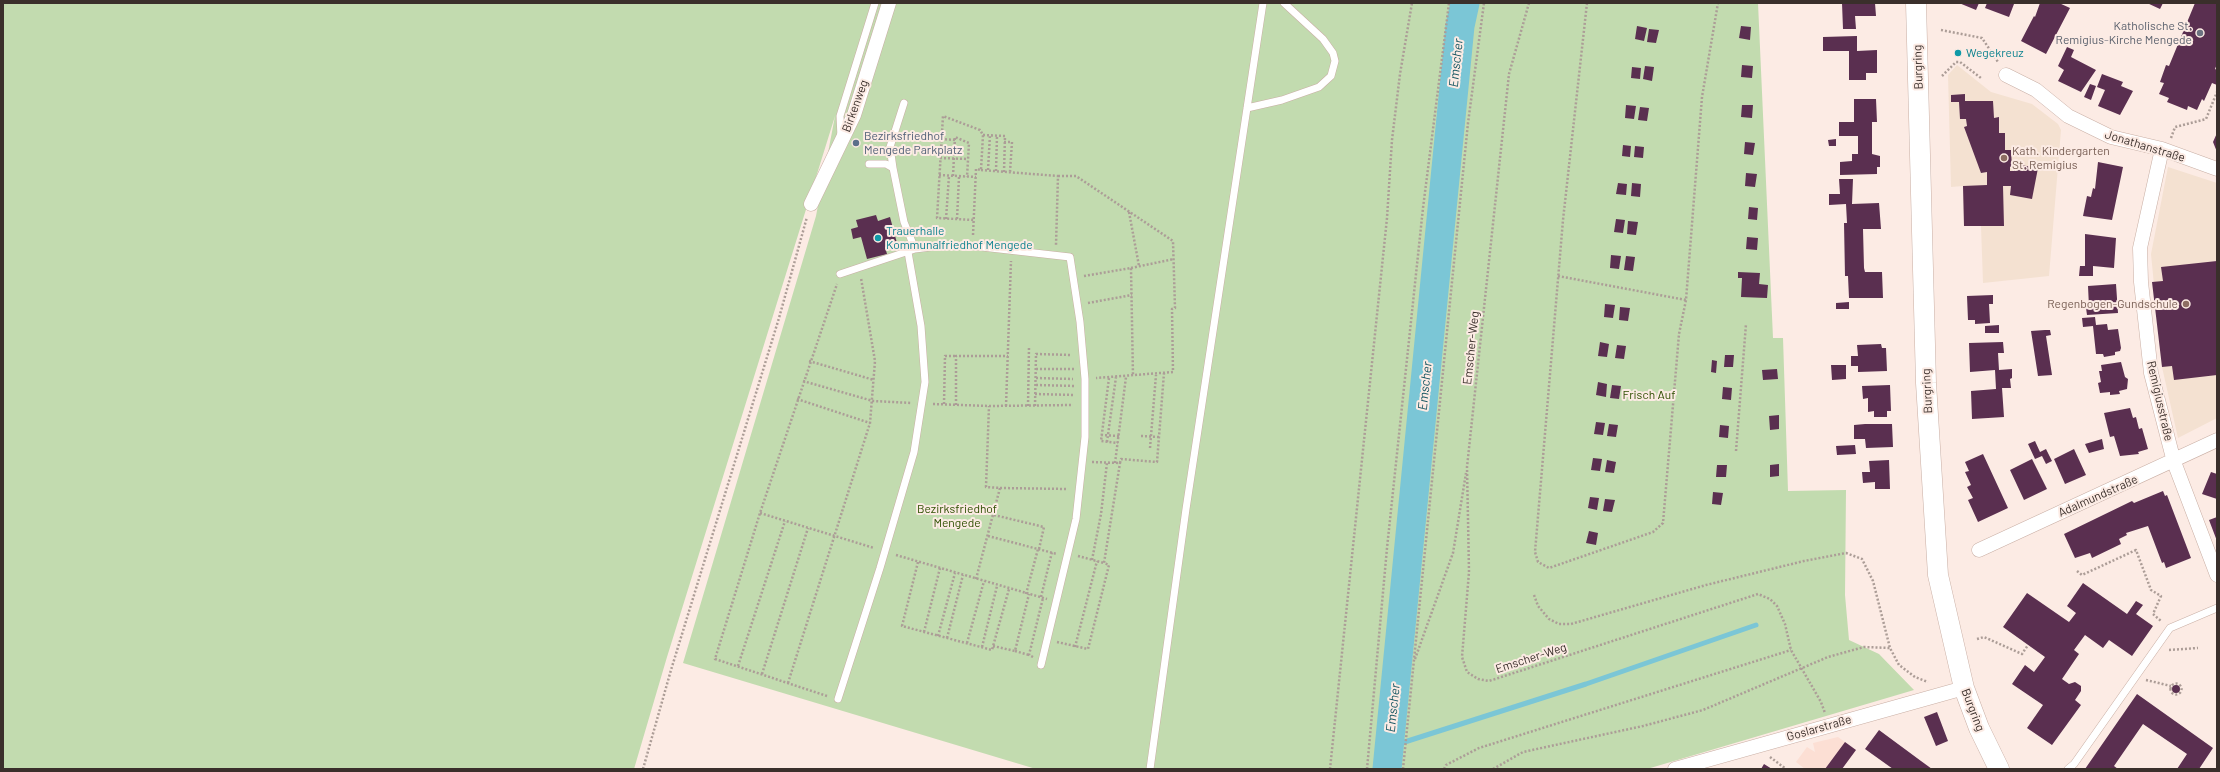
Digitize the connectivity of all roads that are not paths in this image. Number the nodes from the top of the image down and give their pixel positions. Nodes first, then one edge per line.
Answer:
1 (875, 3) edge
2 (889, 3) edge
3 (1263, 3) edge
4 (1284, 3) edge
5 (1916, 3) edge
6 (2006, 75) road end
7 (904, 103) dead end
8 (1247, 108) junction
9 (841, 143) junction
10 (2164, 150) junction
11 (869, 164) dead end
12 (893, 168) junction
13 (2217, 169) edge
14 (810, 204) road end
15 (911, 250) junction
16 (840, 274) road end
17 (2217, 440) edge
18 (2174, 462) junction
19 (1979, 550) dead end
20 (2217, 575) edge
21 (2217, 608) edge
22 (1041, 665) dead end
23 (1957, 690) junction
24 (838, 699) road end
25 (1151, 768) edge
26 (1674, 769) edge
27 (1999, 769) edge
28 (2068, 769) edge

1 - 9 lane
2 - 9 street, Birkenweg
3 - 8 lane
4 - 8 lane
5 - 23 main road, Burgring
6 - 10 street, Jonathanstraße
7 - 12 lane
8 - 25 lane
9 - 14 street, Birkenweg
10 - 13 street, Jonathanstraße
10 - 18 street, Remigiusstraße
11 - 12 lane
12 - 15 lane
15 - 16 lane
15 - 22 lane
15 - 24 lane
17 - 18 street, Adalmundstraße
18 - 19 street, Adalmundstraße
18 - 20 street, Remigiusstraße
21 - 28 lane
23 - 26 street, Goslarstraße
23 - 27 main road, Burgring

